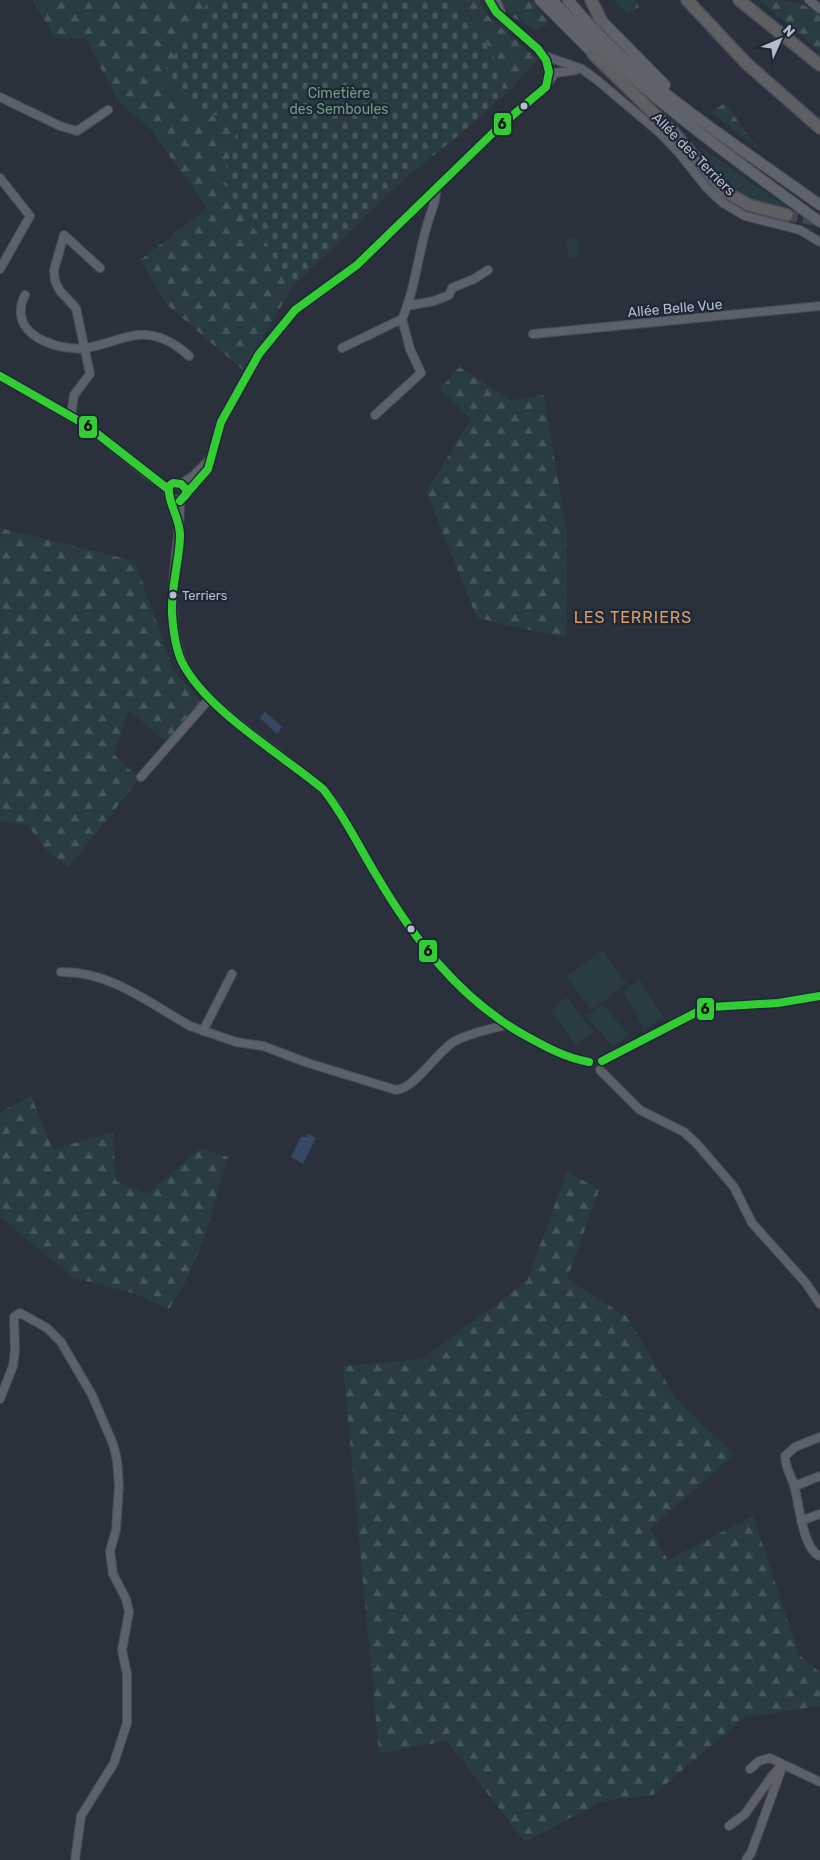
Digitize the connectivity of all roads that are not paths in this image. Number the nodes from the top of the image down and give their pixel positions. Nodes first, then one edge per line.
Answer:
1 (489, 0) edge
2 (496, 0) edge
3 (540, 0) edge
4 (552, 0) edge
5 (568, 0) edge
6 (586, 0) edge
7 (591, 0) edge
8 (688, 0) edge
9 (739, 0) edge
10 (809, 0) edge
11 (820, 9) edge
12 (508, 22) junction
13 (602, 22) junction
14 (593, 54) junction
15 (546, 60) junction
16 (820, 65) edge
17 (555, 73) junction
18 (590, 74) junction
19 (548, 83) junction
20 (0, 97) edge
21 (108, 110) dead end
22 (700, 118) junction
23 (820, 128) edge
24 (714, 145) junction
25 (0, 178) edge
26 (436, 189) junction
27 (820, 205) edge
28 (787, 215) tunnel mouth
29 (820, 222) edge
30 (820, 242) edge
31 (100, 268) dead end
32 (0, 269) edge
33 (488, 270) dead end
34 (25, 294) dead end
35 (408, 306) junction
36 (820, 306) edge
37 (402, 319) junction
38 (533, 334) dead end
39 (85, 348) junction
40 (342, 348) dead end
41 (189, 356) dead end
42 (0, 376) edge
43 (376, 415) dead end
44 (71, 416) junction
45 (212, 457) junction
46 (181, 484) junction
47 (168, 489) junction
48 (186, 492) junction
49 (176, 500) junction
50 (210, 698) junction
51 (142, 777) dead end
52 (61, 972) dead end
53 (232, 974) dead end
54 (820, 996) edge
55 (506, 1025) junction
56 (203, 1031) junction
57 (602, 1061) junction
58 (589, 1062) junction
59 (600, 1070) junction
60 (820, 1304) edge
61 (0, 1400) edge
62 (820, 1437) edge
63 (820, 1476) edge
64 (795, 1486) junction
65 (820, 1514) edge
66 (801, 1522) junction
67 (820, 1556) edge
68 (783, 1764) junction
69 (750, 1769) dead end
70 (820, 1782) edge
71 (729, 1826) dead end
72 (75, 1860) edge
73 (746, 1860) edge

1 - 12 street
2 - 12 street
3 - 14 main road
4 - 24 main road
5 - 22 main road
6 - 13 main road
7 - 13 highway
8 - 23 highway
9 - 16 highway
10 - 11 street
12 - 15 street
13 - 22 main road
14 - 24 main road
14 - 28 highway
15 - 17 street
15 - 18 street, Allée des Terriers
15 - 19 street
17 - 18 street
17 - 19 street
18 - 30 street, Allée des Terriers
19 - 26 street
20 - 21 street
22 - 27 main road
24 - 29 main road
25 - 32 street
26 - 35 street
26 - 45 street
31 - 39 street
33 - 35 street
34 - 39 street
35 - 37 street
36 - 38 street, Allée Belle Vue
37 - 40 street
37 - 43 street
39 - 41 street
39 - 44 street
42 - 44 street
44 - 47 street
45 - 46 street
45 - 48 street
46 - 47 street
46 - 48 street
47 - 49 street
48 - 49 street
49 - 50 street
50 - 51 street
50 - 55 street
52 - 56 street
53 - 56 street
54 - 57 street
55 - 56 street
55 - 58 street
57 - 58 street
57 - 59 street
58 - 59 street
59 - 60 street
61 - 72 street
62 - 64 street
63 - 64 street
64 - 66 street
65 - 66 street
66 - 67 street
68 - 69 street
68 - 70 street
68 - 71 street
68 - 73 street

